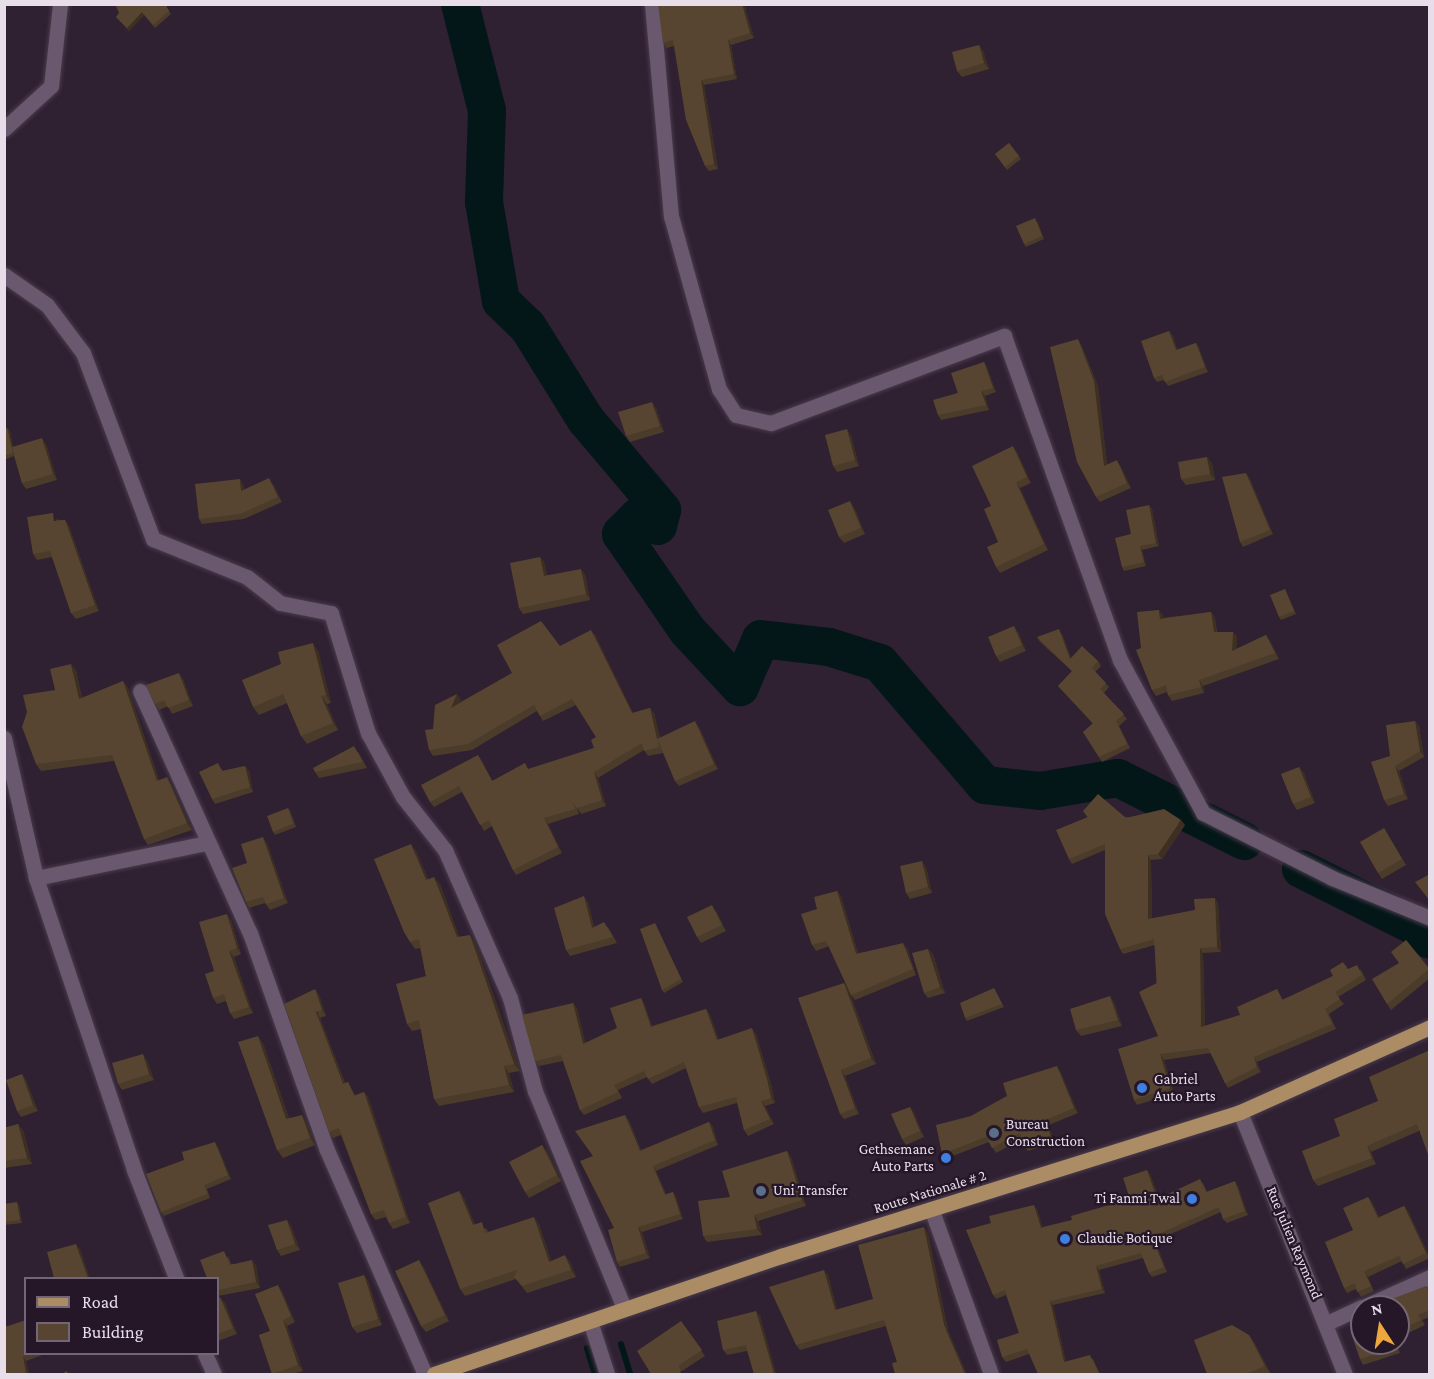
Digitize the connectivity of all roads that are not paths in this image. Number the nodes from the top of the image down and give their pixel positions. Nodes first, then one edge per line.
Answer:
1 (60, 4) edge
2 (652, 4) edge
3 (4, 129) edge
4 (4, 275) edge
5 (140, 692) dead end
6 (4, 738) edge
7 (206, 843) junction
8 (36, 878) junction
9 (1430, 918) edge
10 (1430, 1028) edge
11 (1240, 1112) junction
12 (932, 1211) junction
13 (176, 1277) edge
14 (1430, 1277) edge
15 (1390, 1295) edge
16 (624, 1308) junction
17 (1350, 1313) edge
18 (590, 1321) junction
19 (1327, 1323) junction
20 (206, 1355) edge
21 (214, 1374) edge
22 (425, 1374) edge
23 (434, 1374) edge
24 (607, 1374) edge
25 (991, 1374) edge
26 (1345, 1374) edge

1 - 3 street
2 - 9 street
4 - 16 street
5 - 7 street
6 - 8 street
7 - 8 street
7 - 22 street
8 - 13 street
10 - 11 main road, Route Nationale # 2
11 - 12 main road, Route Nationale # 2
11 - 19 street, Rue Julien Raymond
12 - 16 main road, Route Nationale # 2
12 - 25 street
14 - 15 street
16 - 18 main road, Route Nationale # 2
17 - 19 street
18 - 23 main road, Route Nationale # 2
18 - 24 street
19 - 26 street, Rue Julien Raymond
20 - 21 street

